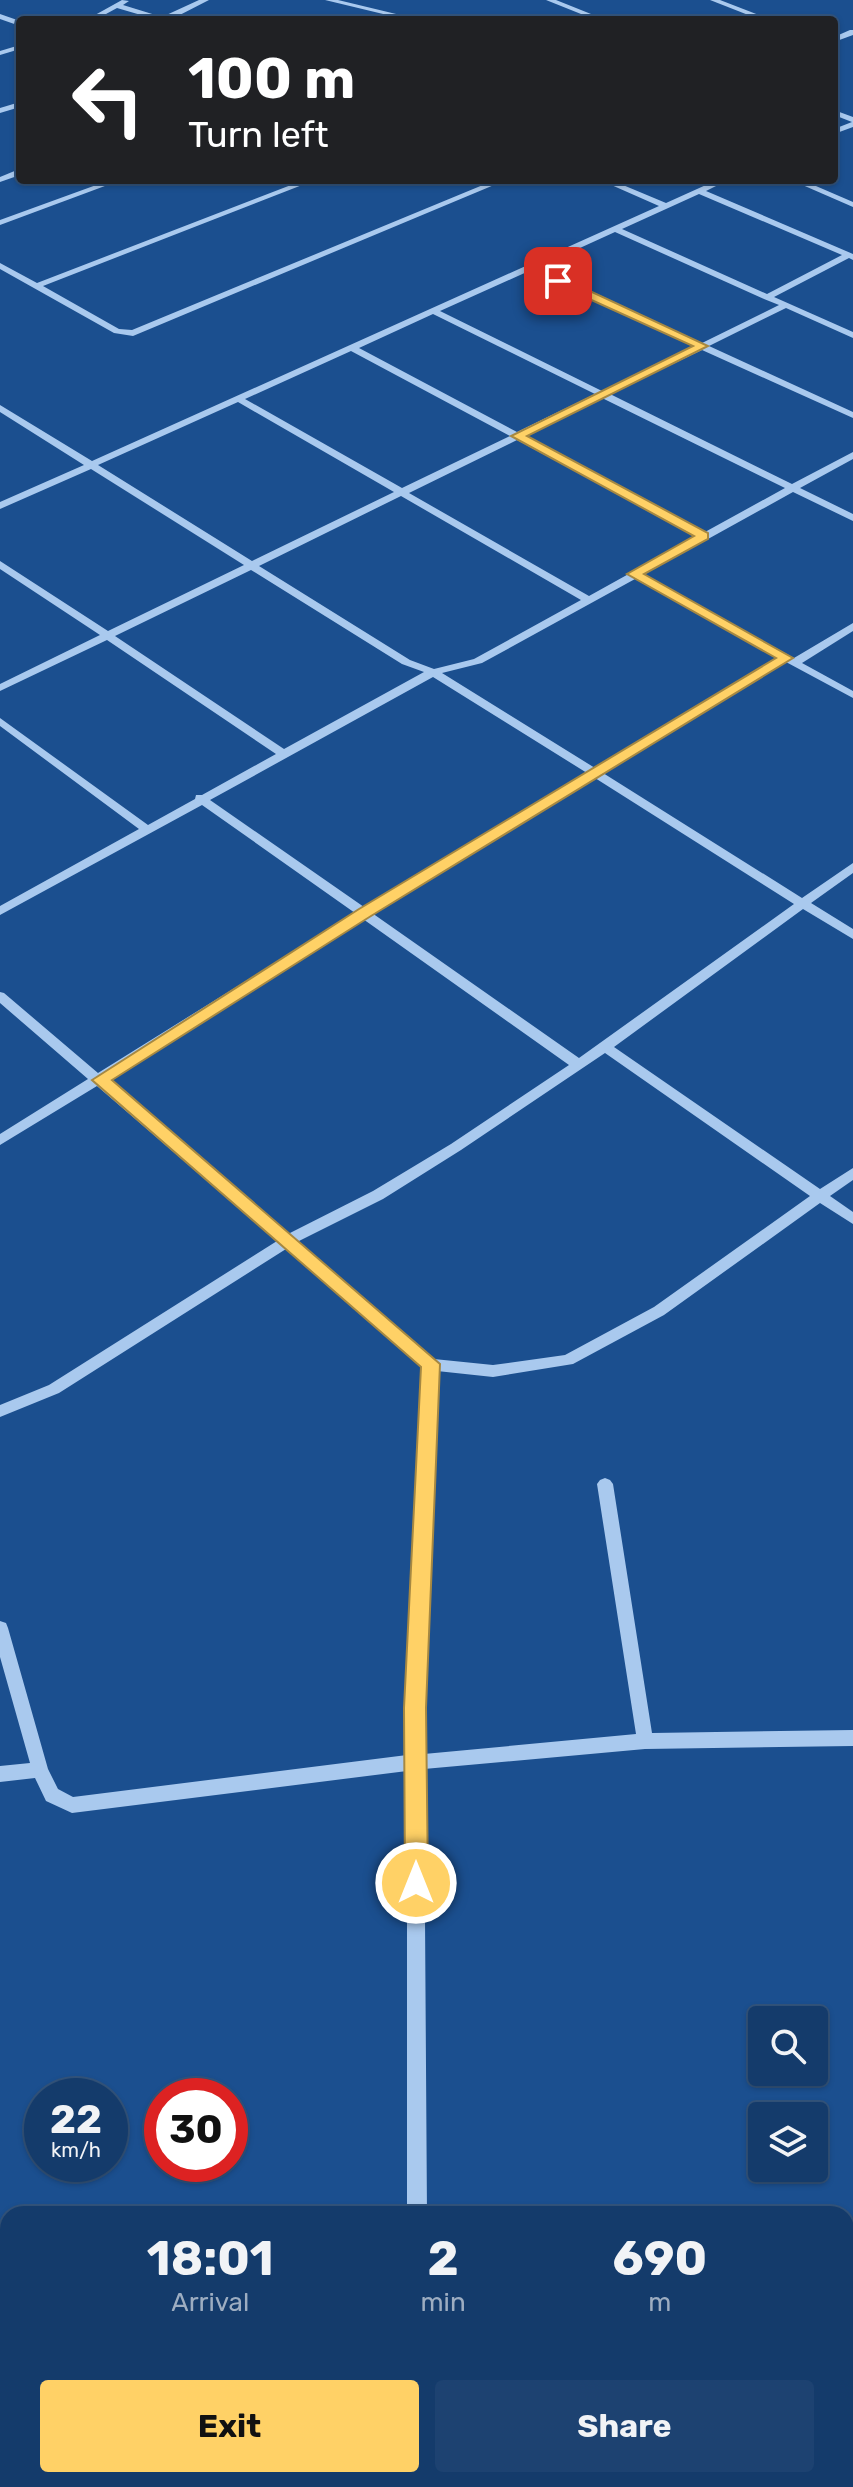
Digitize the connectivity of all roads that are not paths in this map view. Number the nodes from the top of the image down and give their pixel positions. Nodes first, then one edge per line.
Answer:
1 (126, 0) edge
2 (205, 0) edge
3 (329, 0) edge
4 (550, 0) edge
5 (714, 0) edge
6 (395, 5) dead end
7 (118, 6) junction
8 (98, 16) edge
9 (152, 16) edge
10 (173, 16) edge
11 (407, 16) joint
12 (592, 16) edge
13 (757, 16) edge
14 (106, 184) edge
15 (301, 184) edge
16 (492, 184) edge
17 (614, 184) edge
18 (715, 184) edge
19 (805, 184) edge
20 (699, 191) junction
21 (852, 203) edge
22 (666, 206) junction
23 (0, 223) edge
24 (615, 229) junction
25 (851, 256) edge
26 (0, 266) edge
27 (530, 268) junction
28 (36, 286) junction
29 (767, 297) junction
30 (786, 305) junction
31 (433, 311) junction
32 (853, 335) edge
33 (702, 346) junction
34 (352, 348) junction
35 (603, 395) junction
36 (239, 399) junction
37 (0, 408) edge
38 (853, 415) edge
39 (517, 436) junction
40 (853, 455) edge
41 (91, 466) junction
42 (792, 488) junction
43 (401, 493) junction
44 (0, 506) edge
45 (853, 518) edge
46 (704, 536) junction
47 (0, 564) edge
48 (251, 566) junction
49 (634, 574) junction
50 (587, 599) junction
51 (853, 626) edge
52 (107, 638) junction
53 (790, 660) junction
54 (433, 672) junction
55 (0, 688) edge
56 (853, 695) edge
57 (0, 721) edge
58 (282, 753) junction
59 (598, 774) junction
60 (200, 798) junction
61 (146, 829) junction
62 (853, 867) edge
63 (801, 903) junction
64 (0, 911) edge
65 (365, 912) junction
66 (853, 935) edge
67 (0, 996) edge
68 (605, 1047) junction
69 (579, 1065) junction
70 (101, 1080) junction
71 (0, 1140) edge
72 (853, 1173) edge
73 (821, 1197) junction
74 (853, 1219) edge
75 (287, 1241) junction
76 (430, 1364) junction
77 (0, 1411) edge
78 (605, 1484) dead end
79 (0, 1628) edge
80 (853, 1738) edge
81 (645, 1741) junction
82 (416, 1762) junction
83 (40, 1770) junction
84 (0, 1774) edge
85 (417, 2206) edge

1 - 7 street
2 - 10 street
3 - 11 street
4 - 12 street
5 - 13 street
6 - 11 street
7 - 8 street
7 - 9 street
14 - 23 street
15 - 28 street
16 - 28 street
17 - 22 street
18 - 20 street
19 - 21 street
20 - 22 street
20 - 25 street
22 - 24 street
24 - 27 street
24 - 29 street
25 - 29 street
26 - 28 street
27 - 31 street
27 - 33 street
29 - 30 street
30 - 32 street
30 - 33 street
31 - 34 street
31 - 35 street
33 - 35 street
33 - 38 street
34 - 36 street
34 - 39 street
35 - 39 street
35 - 42 street
36 - 41 street
36 - 43 street
37 - 41 street
39 - 43 street
39 - 46 street
40 - 42 street
41 - 44 street
41 - 48 street
42 - 45 street
42 - 46 street
43 - 48 street
43 - 50 street
46 - 49 street
47 - 52 street
48 - 52 street
48 - 54 street
49 - 50 street
49 - 53 street
50 - 54 street
51 - 53 street
52 - 55 street
52 - 58 street
53 - 56 street
53 - 59 street
54 - 58 street
54 - 59 street
57 - 61 street
58 - 60 street
59 - 63 street
59 - 65 street
60 - 61 street
60 - 65 street
61 - 64 street
62 - 63 street
63 - 66 street
63 - 68 street
65 - 69 street
65 - 70 street
67 - 70 street
68 - 69 street
68 - 73 street
69 - 75 street
70 - 71 street
70 - 75 street
72 - 73 street
73 - 74 street
73 - 76 street
75 - 76 street
75 - 77 street
76 - 82 street
78 - 81 street
79 - 83 street
80 - 81 street
81 - 82 street
82 - 83 street
82 - 85 street
83 - 84 street

